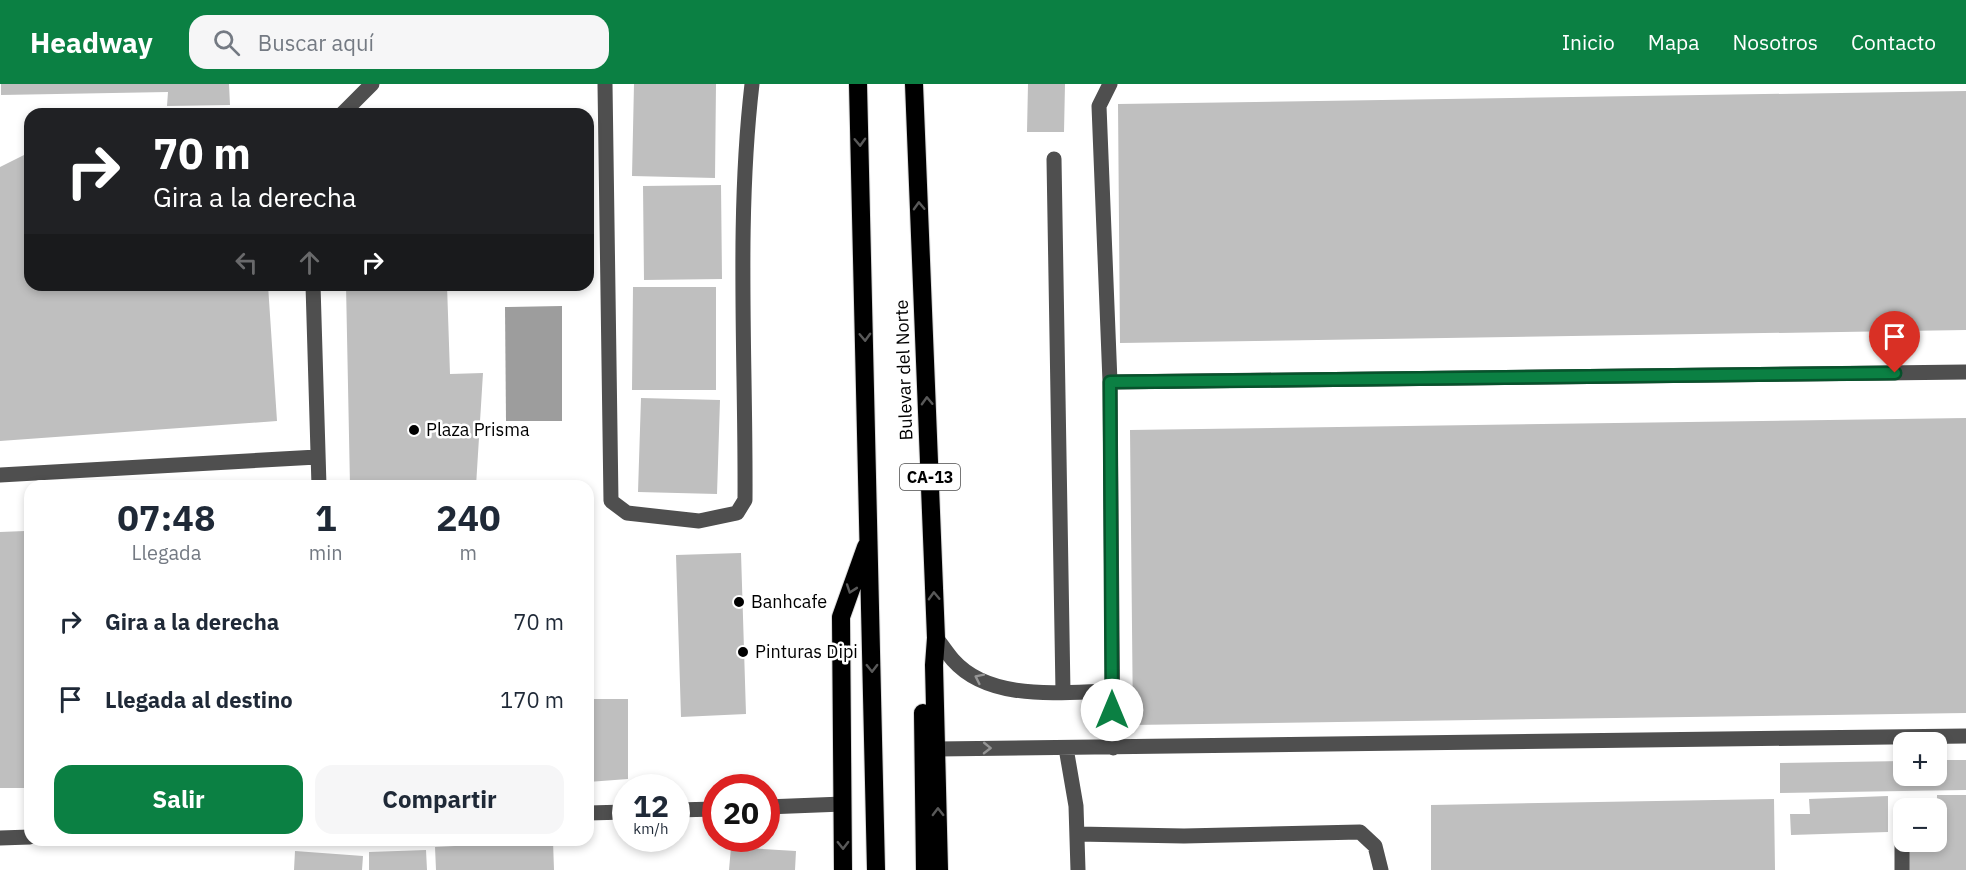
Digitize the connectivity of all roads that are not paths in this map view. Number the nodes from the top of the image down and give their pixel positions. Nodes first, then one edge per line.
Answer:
1 (372, 84) edge
2 (605, 84) edge
3 (752, 84) edge
4 (858, 84) edge
5 (914, 84) edge
6 (1110, 84) edge
7 (348, 108) edge
8 (1054, 159) dead end
9 (313, 291) edge
10 (1966, 372) edge
11 (1110, 382) junction
12 (317, 457) junction
13 (0, 475) edge
14 (319, 480) edge
15 (870, 534) junction
16 (936, 638) junction
17 (934, 665) junction
18 (1112, 691) junction
19 (1063, 692) junction
20 (1966, 736) edge
21 (1066, 748) junction
22 (1113, 748) junction
23 (937, 749) junction
24 (843, 804) junction
25 (780, 806) edge
26 (612, 812) edge
27 (594, 813) edge
28 (1077, 834) junction
29 (24, 837) edge
30 (0, 838) edge
31 (1902, 852) edge
32 (843, 870) edge
33 (876, 870) edge
34 (925, 870) edge
35 (939, 870) edge
36 (1078, 870) edge
37 (1381, 870) edge
38 (1902, 870) edge

1 - 7 lane
2 - 3 lane
4 -> 15 highway, Bulevar del Norte
16 -> 5 highway, Bulevar del Norte / CA-13
6 - 11 lane
8 - 19 lane
9 - 12 lane
10 - 11 lane
11 - 18 lane
12 - 13 lane
12 - 14 lane
15 -> 24 highway
15 -> 33 highway, Bulevar del Norte
16 - 17 highway, Bulevar del Norte / CA-13
19 -> 16 lane
17 - 23 highway, Bulevar del Norte / CA-13
17 - 34 highway
18 - 19 lane
18 - 22 lane
20 - 22 lane
21 - 22 lane
23 -> 21 lane
21 - 28 lane
35 -> 23 highway, Bulevar del Norte / CA-13
24 - 25 lane
24 -> 32 highway
26 - 27 lane
28 - 36 lane
28 - 37 lane
29 - 30 lane
31 - 38 lane

